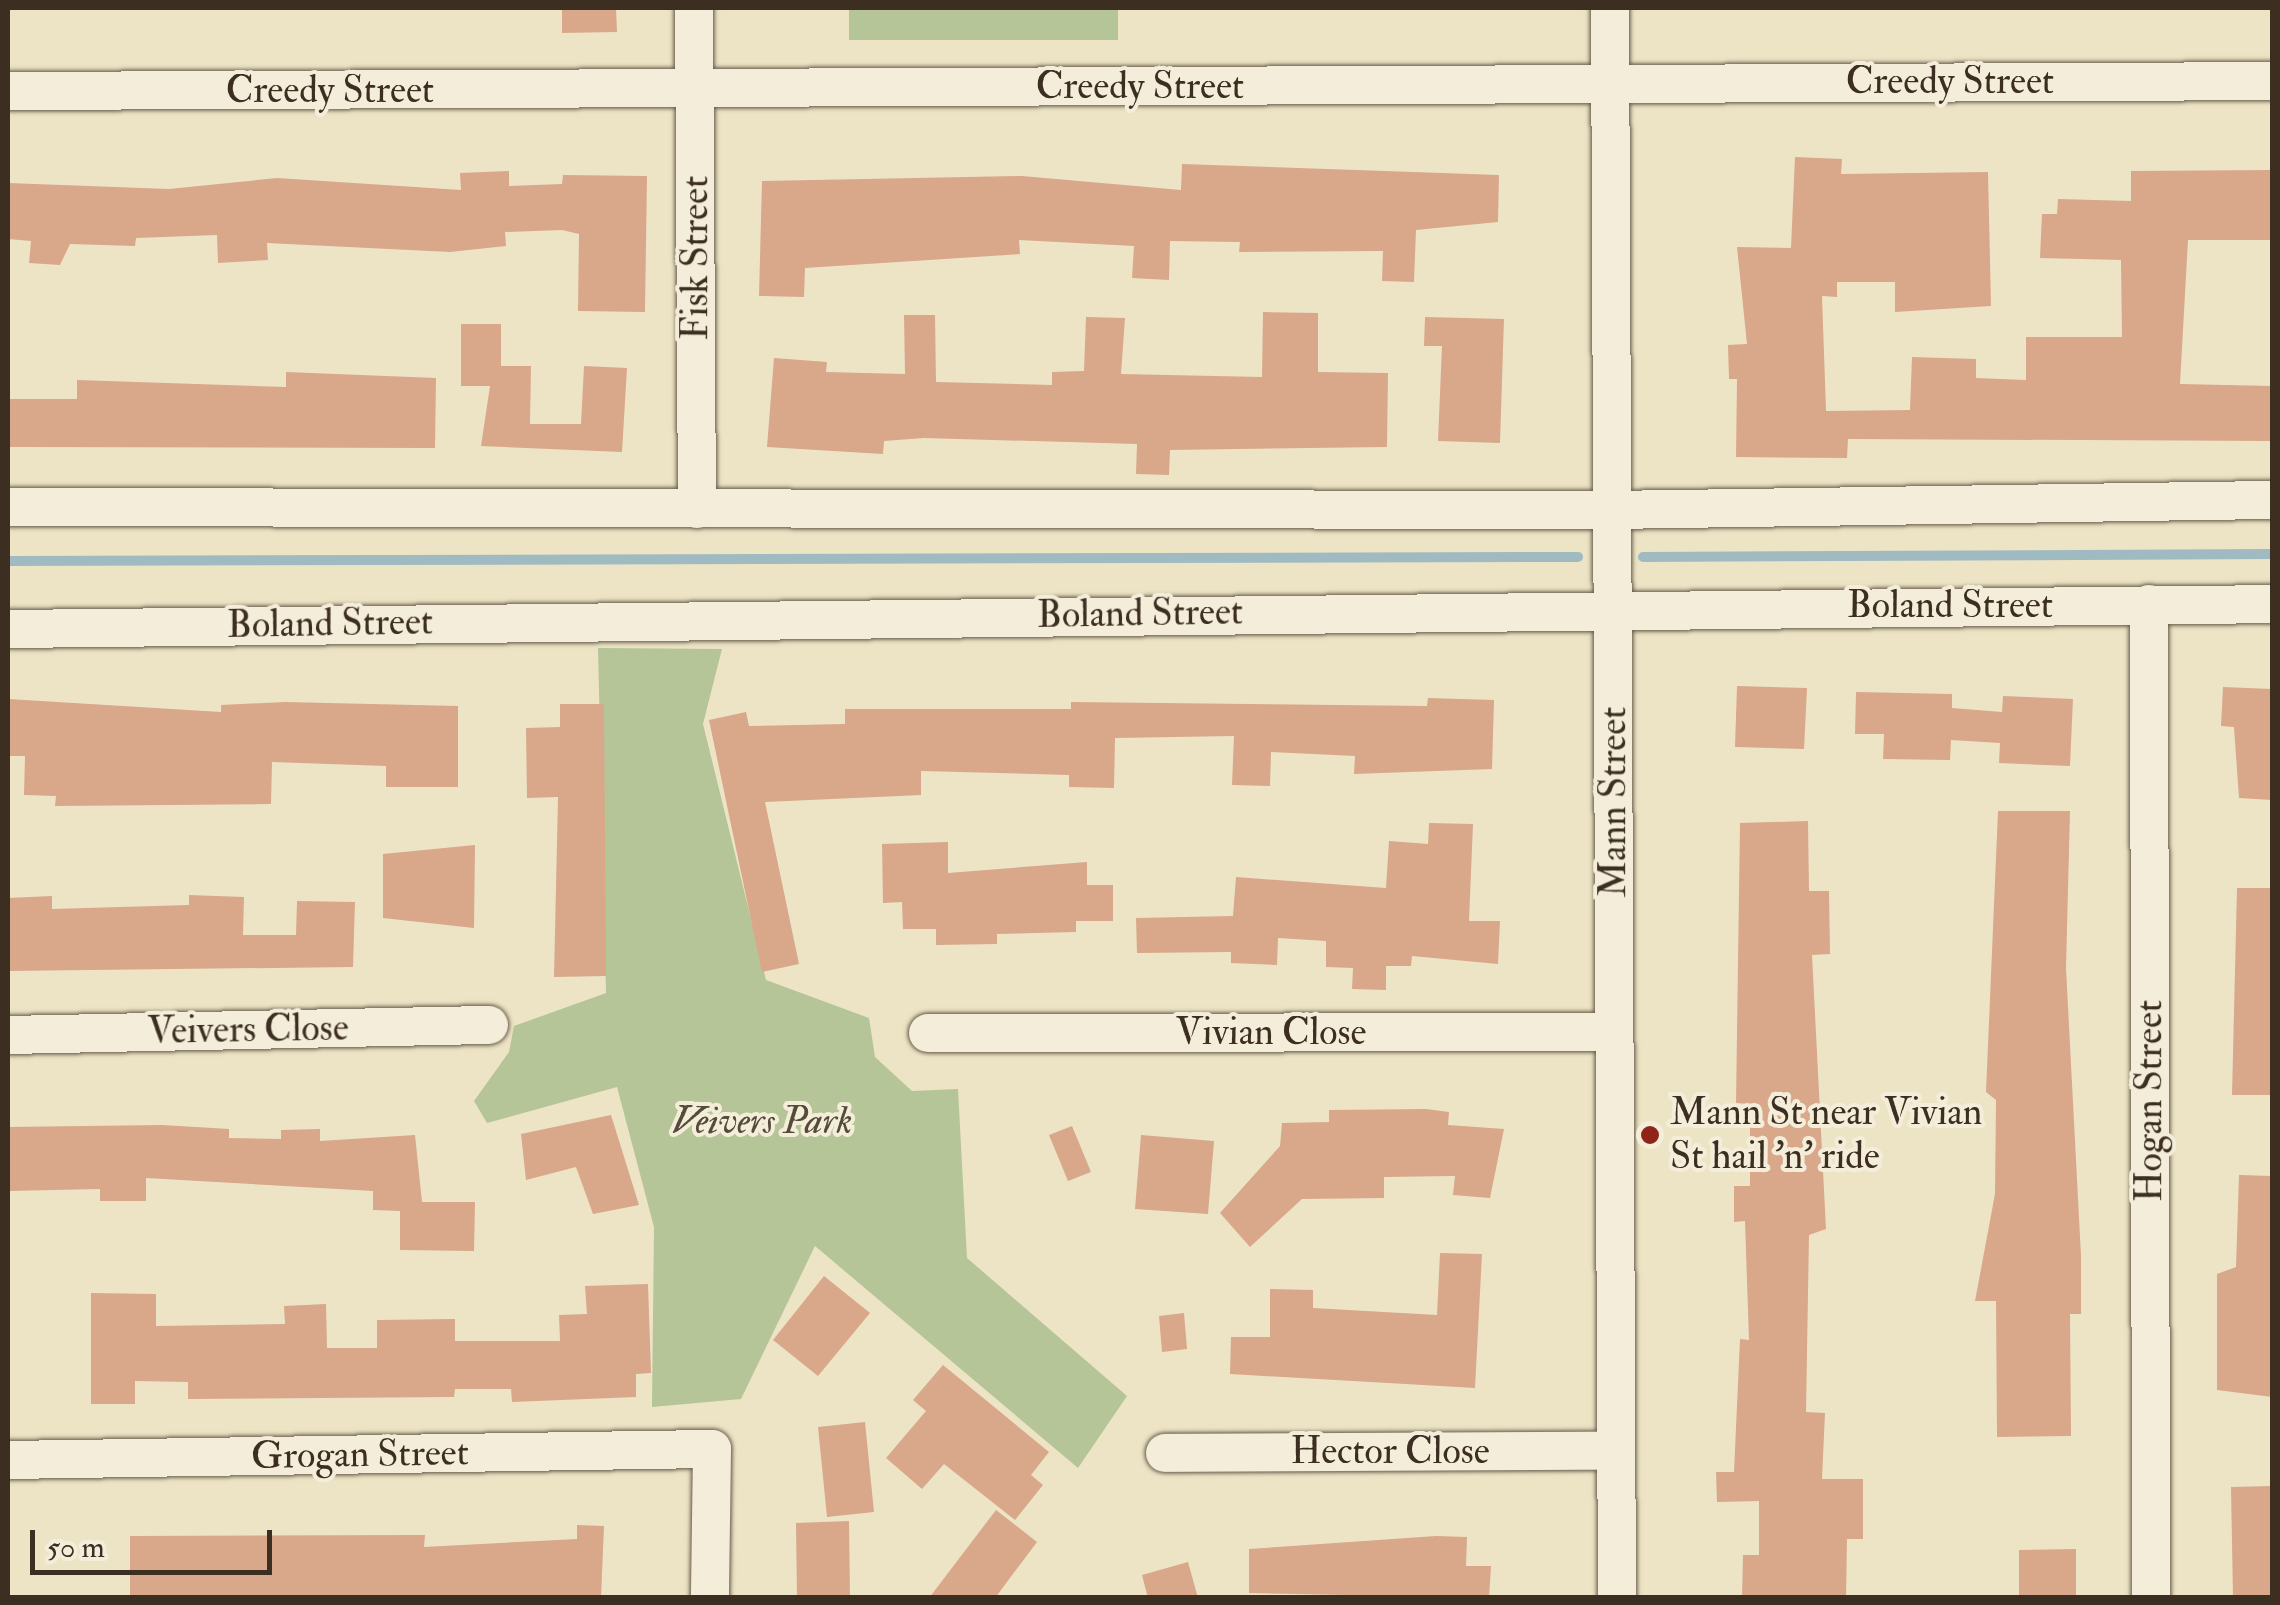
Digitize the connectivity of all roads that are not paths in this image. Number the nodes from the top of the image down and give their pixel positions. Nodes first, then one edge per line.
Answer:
1 (694, 8) edge
2 (1610, 8) edge
3 (2272, 81) edge
4 (1612, 83) junction
5 (694, 90) junction
6 (8, 91) edge
7 (2272, 500) edge
8 (8, 506) edge
9 (697, 510) junction
10 (1610, 510) junction
11 (2149, 604) junction
12 (2272, 604) edge
13 (1613, 608) junction
14 (8, 628) edge
15 (490, 1025) dead end
16 (1614, 1032) junction
17 (928, 1034) dead end
18 (8, 1035) edge
19 (1614, 1451) junction
20 (1165, 1453) dead end
21 (8, 1460) edge
22 (710, 1598) edge
23 (1617, 1598) edge
24 (2151, 1598) edge

1 - 5 street, Fisk Street
2 - 4 street, Mann Street
3 - 4 street, Creedy Street
4 - 5 street, Creedy Street
4 - 10 street, Mann Street
5 - 6 street, Creedy Street
5 - 9 street, Fisk Street
7 - 10 street
8 - 9 street
9 - 10 street
10 - 13 street, Mann Street
11 - 12 street, Boland Street
11 - 13 street, Boland Street
11 - 24 street, Hogan Street
13 - 14 street, Boland Street
13 - 16 street, Mann Street
15 - 18 street, Veivers Close
16 - 17 street, Vivian Close
16 - 19 street, Mann Street
19 - 20 street, Hector Close
19 - 23 street, Mann Street
21 - 22 street, Grogan Street

